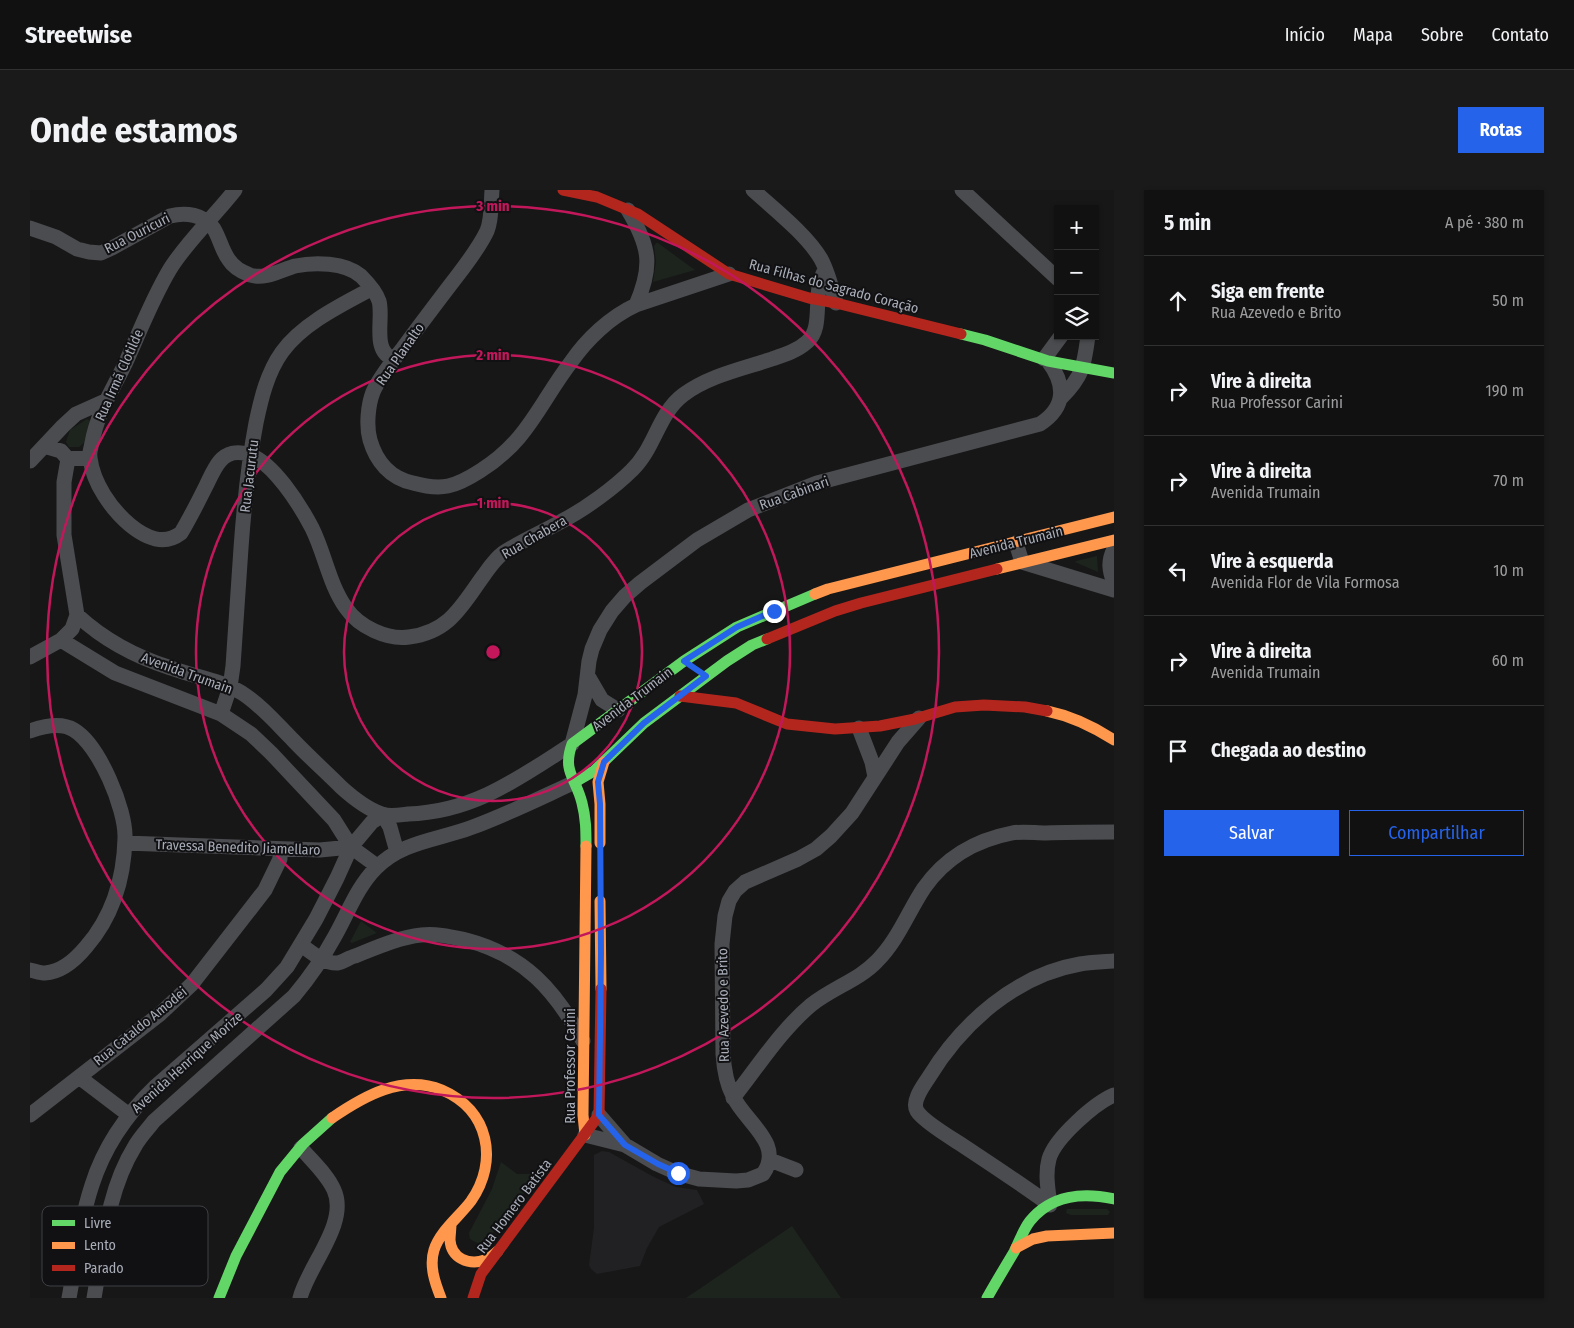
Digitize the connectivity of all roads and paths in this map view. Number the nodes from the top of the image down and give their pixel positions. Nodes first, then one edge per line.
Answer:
1 (235, 190) edge
2 (492, 190) edge
3 (562, 190) edge
4 (753, 190) edge
5 (962, 190) edge
6 (628, 209) junction
7 (207, 223) junction
8 (30, 228) edge
9 (825, 270) junction
10 (729, 274) junction
11 (1054, 275) edge
12 (371, 289) junction
13 (817, 299) junction
14 (836, 303) junction
15 (636, 305) junction
16 (1058, 340) edge
17 (1087, 340) edge
18 (394, 359) junction
19 (1046, 360) junction
20 (1082, 368) junction
21 (1114, 373) edge
22 (1061, 398) junction
23 (105, 400) junction
24 (44, 446) junction
25 (250, 454) junction
26 (90, 456) junction
27 (68, 459) junction
28 (30, 461) edge
29 (1114, 517) edge
30 (1114, 540) edge
31 (1016, 543) junction
32 (1114, 549) edge
33 (1022, 562) junction
34 (1114, 583) edge
35 (1114, 590) edge
36 (76, 615) junction
37 (62, 640) junction
38 (30, 657) edge
39 (684, 661) junction
40 (588, 676) junction
41 (710, 678) junction
42 (230, 687) junction
43 (723, 690) dead end
44 (680, 696) junction
45 (736, 703) junction
46 (618, 710) junction
47 (221, 714) junction
48 (919, 718) junction
49 (859, 728) junction
50 (30, 731) edge
51 (1114, 740) edge
52 (572, 744) junction
53 (604, 762) junction
54 (875, 777) junction
55 (575, 782) junction
56 (383, 815) junction
57 (1114, 832) edge
58 (125, 843) junction
59 (351, 847) junction
60 (280, 849) junction
61 (397, 852) junction
62 (600, 855) dead end
63 (377, 866) junction
64 (600, 894) dead end
65 (301, 945) junction
66 (321, 959) junction
67 (1114, 961) edge
68 (30, 970) edge
69 (584, 1043) junction
70 (600, 1043) junction
71 (79, 1076) junction
72 (1114, 1095) edge
73 (733, 1098) junction
74 (30, 1114) edge
75 (129, 1115) junction
76 (599, 1115) junction
77 (585, 1135) junction
78 (625, 1145) junction
79 (301, 1148) junction
80 (770, 1160) junction
81 (796, 1170) dead end
82 (1114, 1199) edge
83 (88, 1206) edge
84 (110, 1206) edge
85 (1052, 1209) junction
86 (451, 1224) junction
87 (1114, 1226) edge
88 (1096, 1233) junction
89 (1114, 1233) edge
90 (1016, 1248) junction
91 (498, 1251) junction
92 (219, 1298) edge
93 (300, 1298) edge
94 (441, 1298) edge
95 (473, 1298) edge
96 (987, 1298) edge

1 - 7 street, Rua Irmã Clotilde
2 - 18 street, Rua Planalto
3 - 6 main road, Rua Filhas do Sagrado Coração
4 - 9 street
5 - 11 street
6 - 10 main road, Rua Filhas do Sagrado Coração
6 - 15 street
7 - 8 street, Rua Ouricuri
7 - 12 street
7 - 23 street, Rua Irmã Clotilde
9 - 13 street, Rua Chabera
9 - 14 street
10 - 13 main road, Rua Filhas do Sagrado Coração
10 - 15 street, Rua Planalto
12 - 18 street
12 - 25 street, Rua Jacurutu
13 - 14 main road, Rua Filhas do Sagrado Coração
13 - 25 street, Rua Chabera
14 - 19 main road, Rua Filhas do Sagrado Coração
15 - 18 street, Rua Planalto
16 - 19 street
17 - 20 street, Rua Cabinari
19 - 20 main road, Rua Filhas do Sagrado Coração
19 - 22 street
20 - 21 main road, Rua Filhas do Sagrado Coração
20 - 22 street, Rua Cabinari
22 - 40 street, Rua Cabinari
23 - 24 street
23 - 26 street, Rua Irmã Clotilde
24 - 27 street
24 - 28 street
25 - 26 street, Rua Irmã Clotilde
25 - 42 street, Rua Jacurutu
26 - 27 street
27 - 36 street
29 - 31 main road, Avenida Trumain
30 - 33 main road, Avenida Trumain
31 - 33 street
31 - 39 main road, Avenida Trumain
32 - 34 street
33 - 35 street
33 - 41 main road, Avenida Trumain
36 - 37 street
36 - 42 street, Avenida Trumain
37 - 38 street
37 - 47 street, Avenida Trumain
39 - 41 main road
39 - 46 main road, Avenida Trumain
40 - 46 street
40 - 52 street, Rua Cabinari
41 - 44 main road, Avenida Trumain
42 - 47 street, Rua Jacurutu
42 - 56 street, Avenida Trumain
43 - 45 main road
44 - 45 main road
44 - 53 main road, Avenida Trumain
45 - 49 main road
46 - 52 main road, Avenida Trumain
47 - 59 street, Avenida Trumain
48 - 49 main road
48 - 51 main road
48 - 54 street, Rua Azevedo e Brito
49 - 54 street
50 - 58 street
52 - 55 main road, Rua Professor Carini
52 - 56 street, Avenida Trumain
53 - 55 main road, Avenida Trumain
53 - 62 main road
54 - 73 street, Rua Azevedo e Brito
55 - 61 street, Avenida Trumain
55 - 69 main road, Rua Professor Carini
56 - 59 street
56 - 61 street
57 - 73 street
58 - 60 street, Travessa Benedito Jiamellaro
58 - 68 street
59 - 60 street, Travessa Benedito Jiamellaro
59 - 63 street, Avenida Trumain
59 - 65 street, Avenida Henrique Morize
60 - 71 street, Rua Cataldo Amodei
61 - 63 street, Avenida Trumain
63 - 66 street, Avenida Henrique Morize
64 - 70 main road, Rua Professor Carini
65 - 66 street
65 - 75 street, Avenida Henrique Morize
66 - 69 street
66 - 84 street, Avenida Henrique Morize
67 - 85 street
69 - 70 street
69 - 77 main road, Rua Professor Carini
70 - 76 main road, Rua Professor Carini
71 - 74 street, Rua Cataldo Amodei
71 - 75 street
72 - 85 street
73 - 80 street, Rua Azevedo e Brito
75 - 83 street, Avenida Henrique Morize
76 - 77 main road, Rua Professor Carini
76 - 78 street
77 - 78 street
77 - 91 main road, Rua Homero Batista
78 - 80 street
79 - 86 main road
79 - 92 main road
79 - 93 street
80 - 81 street
82 - 85 main road
85 - 90 main road
86 - 91 main road
86 - 94 main road
87 - 88 main road
88 - 89 main road
88 - 90 main road
90 - 96 main road
91 - 95 main road, Rua Homero Batista

